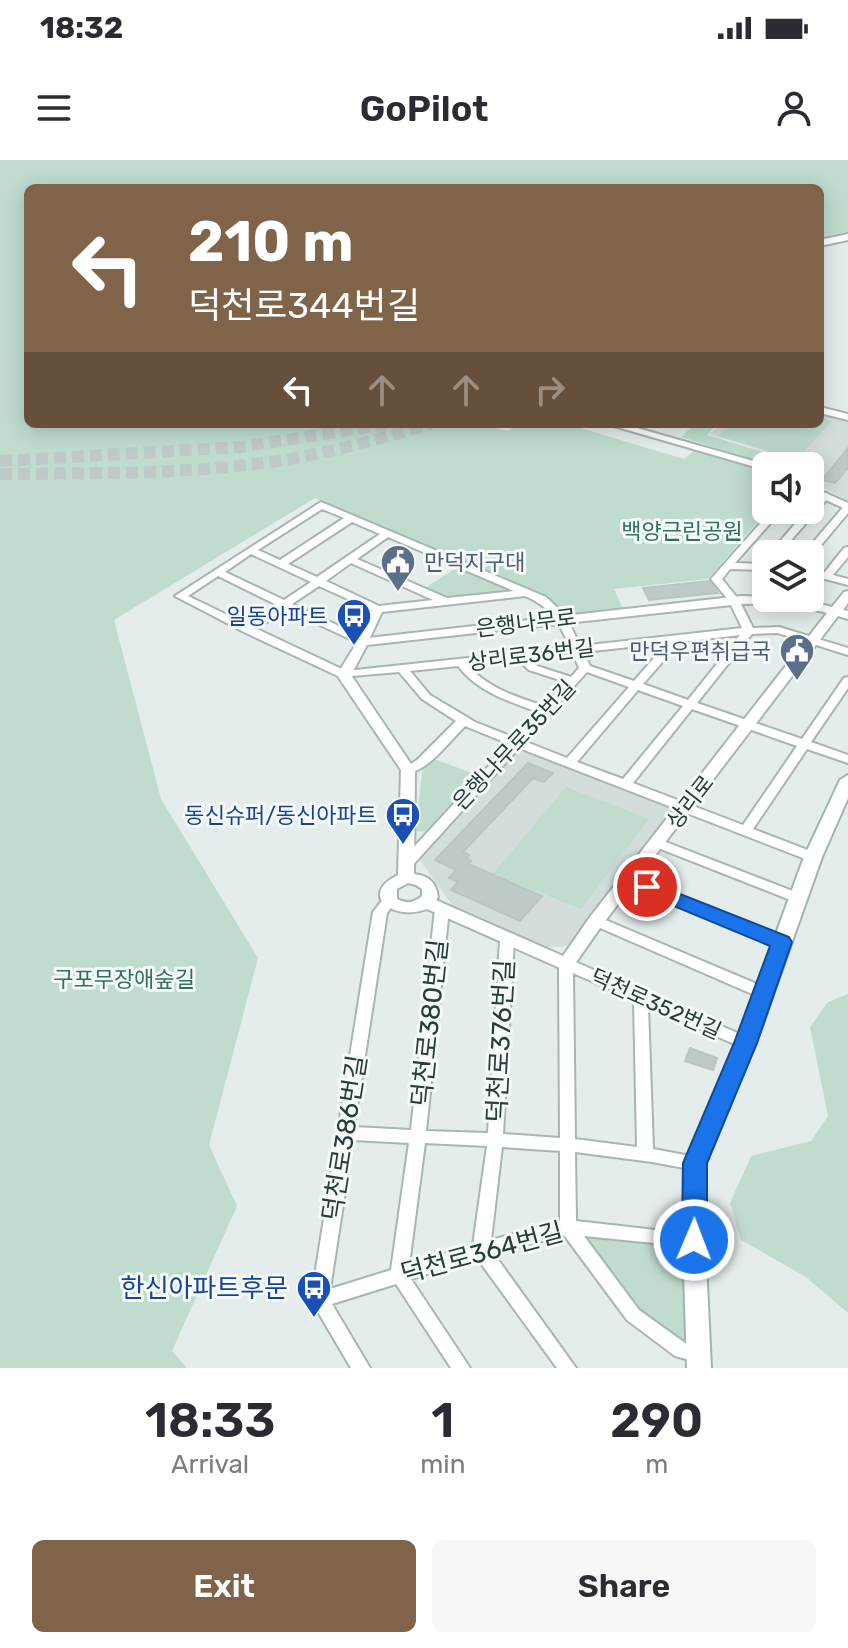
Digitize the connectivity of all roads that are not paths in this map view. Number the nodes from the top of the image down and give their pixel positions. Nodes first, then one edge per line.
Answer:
1 (848, 237) edge
2 (824, 242) edge
3 (824, 411) edge
4 (848, 417) edge
5 (626, 428) edge
6 (752, 463) edge
7 (825, 496) joint
8 (848, 507) edge
9 (351, 518) junction
10 (764, 524) edge
11 (388, 533) junction
12 (786, 540) edge
13 (820, 540) edge
14 (848, 550) edge
15 (252, 551) junction
16 (349, 559) junction
17 (281, 564) junction
18 (752, 565) edge
19 (726, 566) junction
20 (217, 572) junction
21 (824, 575) edge
22 (827, 576) junction
23 (317, 581) junction
24 (848, 582) edge
25 (525, 592) junction
26 (848, 595) edge
27 (734, 600) junction
28 (444, 601) junction
29 (284, 604) junction
30 (378, 609) junction
31 (842, 613) edge
32 (562, 618) junction
33 (248, 630) junction
34 (749, 631) junction
35 (676, 640) junction
36 (813, 641) junction
37 (363, 642) junction
38 (577, 649) junction
39 (848, 652) edge
40 (520, 656) junction
41 (461, 663) junction
42 (585, 668) junction
43 (403, 670) junction
44 (344, 675) junction
45 (848, 680) edge
46 (573, 681) junction
47 (638, 686) junction
48 (691, 704) junction
49 (546, 711) junction
50 (463, 721) junction
51 (750, 725) junction
52 (516, 742) junction
53 (803, 744) junction
54 (848, 759) edge
55 (570, 762) junction
56 (408, 770) junction
57 (848, 780) edge
58 (626, 784) junction
59 (685, 808) junction
60 (745, 831) junction
61 (658, 843) junction
62 (813, 857) junction
63 (406, 871) junction
64 (628, 880) junction
65 (798, 898) junction
66 (389, 901) junction
67 (426, 902) junction
68 (442, 909) junction
69 (596, 921) junction
70 (507, 940) junction
71 (781, 942) junction
72 (566, 964) junction
73 (764, 993) junction
74 (641, 997) junction
75 (746, 1043) junction
76 (346, 1133) junction
77 (418, 1137) junction
78 (495, 1141) junction
79 (566, 1146) junction
80 (645, 1153) junction
81 (695, 1163) junction
82 (568, 1227) junction
83 (694, 1240) junction
84 (481, 1250) junction
85 (399, 1275) junction
86 (320, 1300) junction
87 (699, 1361) edge
88 (361, 1368) edge
89 (461, 1368) edge
90 (567, 1368) edge

1 - 2 main road
3 - 4 street
5 - 6 street
7 - 8 street
7 - 12 street
8 - 13 street
9 - 11 street
9 - 15 street
9 - 17 street
10 - 19 street
11 - 16 street
11 - 25 street
14 - 22 street
15 - 17 street
15 - 20 street
16 - 23 street
16 - 28 street
17 - 23 street
18 - 19 street
19 - 27 street
20 - 29 street
20 - 33 street
21 - 22 street
22 - 24 street
23 - 29 street
23 - 30 street
25 - 28 street
25 - 32 street
26 - 31 street, 상리로
27 - 31 street, 은행나무로
27 - 32 street, 은행나무로
27 - 34 street
28 - 30 street
29 - 33 street
29 - 37 street
30 - 37 street
31 - 36 street, 상리로
32 - 37 street, 은행나무로
32 - 38 street, 은행나무로35번길
33 - 44 street
34 - 35 street, 상리로36번길
34 - 36 street, 상리로36번길
34 - 48 street
35 - 38 street, 상리로36번길
35 - 47 street
36 - 39 street, 상리로36번길
36 - 51 street, 상리로
37 - 44 street
38 - 40 street, 상리로36번길
38 - 42 street, 은행나무로35번길
40 - 41 street, 상리로36번길
40 - 46 street
41 - 43 street, 상리로36번길
41 - 49 street
42 - 46 street, 은행나무로35번길
42 - 47 street
43 - 44 street, 상리로36번길
43 - 50 street
44 - 56 street
45 - 53 street
46 - 49 street, 은행나무로35번길
47 - 48 street
47 - 55 street
48 - 51 street
48 - 58 street
49 - 52 street, 은행나무로35번길
50 - 52 street
50 - 56 street
51 - 53 street
51 - 59 street, 상리로
52 - 55 street
52 - 63 street, 은행나무로35번길
53 - 54 street
53 - 60 street
55 - 58 street
56 - 63 street
57 - 62 main road
58 - 59 street
59 - 60 street
59 - 61 street, 상리로
60 - 62 street
61 - 64 street, 상리로
61 - 65 street
62 - 65 main road
63 - 66 street
63 - 67 street
64 - 69 street, 상리로
64 - 71 street
65 - 71 main road
66 - 67 street
66 - 76 street, 덕천로386번길
67 - 68 street
68 - 70 street
68 - 77 street, 덕천로380번길
69 - 72 street, 상리로
69 - 73 street
70 - 72 street
70 - 78 street, 덕천로376번길
71 - 73 main road
72 - 74 street, 덕천로352번길
72 - 79 street
73 - 75 main road
74 - 75 street, 덕천로352번길
74 - 80 street
75 - 81 main road
76 - 77 street, 덕천로380번길
76 - 86 street, 덕천로386번길
77 - 78 street, 덕천로376번길
77 - 85 street, 덕천로380번길
78 - 79 street
78 - 84 street, 덕천로376번길
79 - 80 street
79 - 82 street
80 - 81 street
81 - 83 main road
82 - 83 street, 덕천로364번길
82 - 84 street, 덕천로364번길
82 - 87 street
83 - 87 main road
84 - 85 street, 덕천로364번길
84 - 90 street
85 - 86 street, 덕천로364번길
85 - 89 street
86 - 88 street

